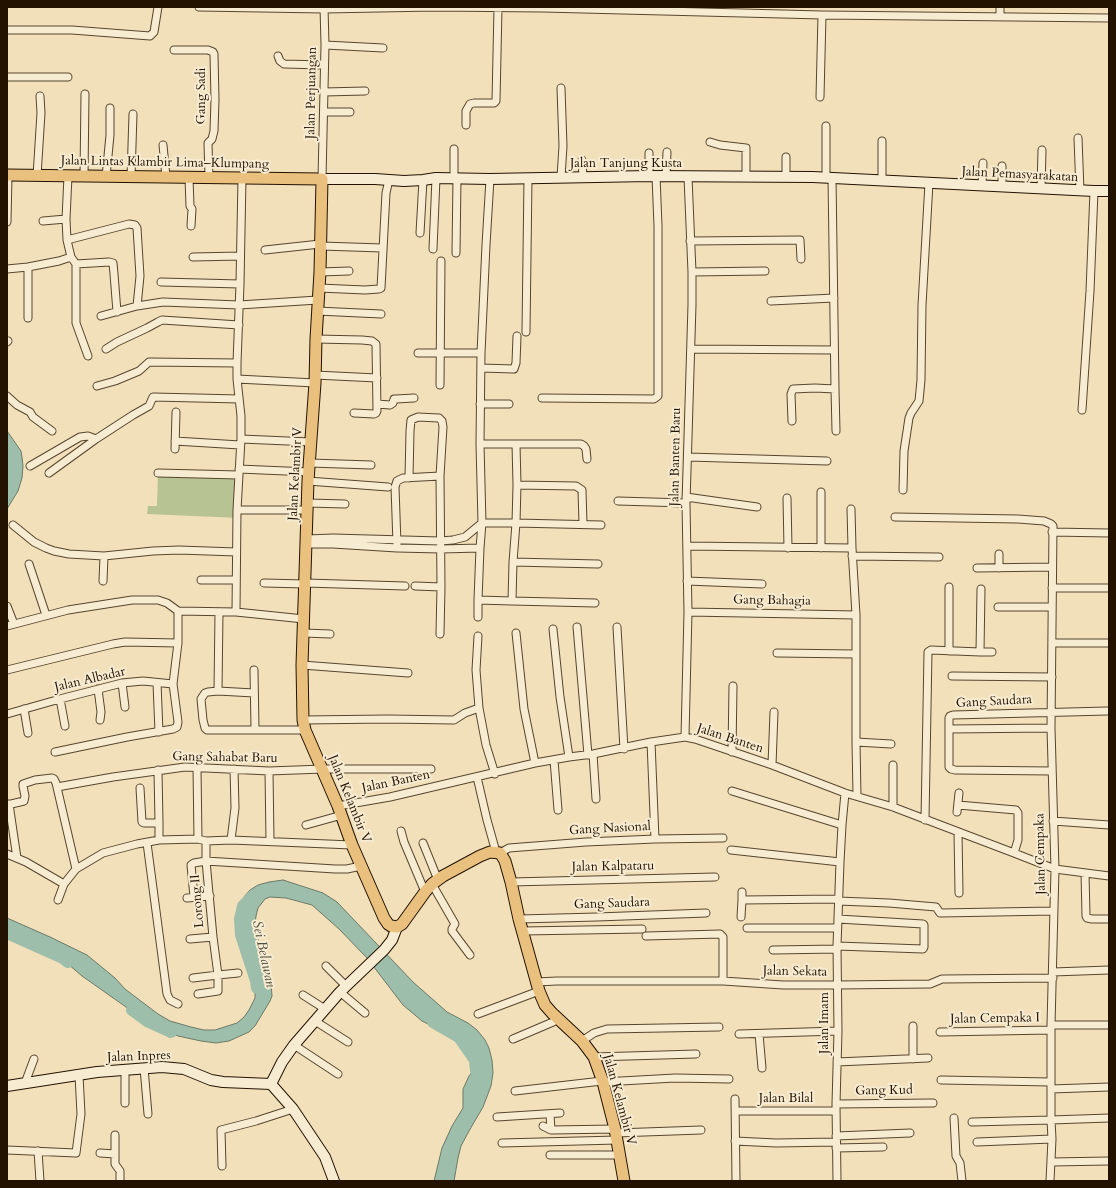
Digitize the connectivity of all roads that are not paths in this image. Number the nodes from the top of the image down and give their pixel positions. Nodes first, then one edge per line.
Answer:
1 (158, 7) edge
2 (199, 7) edge
3 (471, 7) edge
4 (1000, 7) edge
5 (324, 8) edge
6 (498, 8) edge
7 (822, 15) junction
8 (1000, 16) junction
9 (1109, 18) edge
10 (7, 30) edge
11 (325, 45) junction
12 (383, 48) dead end
13 (174, 50) dead end
14 (278, 56) dead end
15 (324, 65) junction
16 (7, 77) edge
17 (68, 77) dead end
18 (561, 88) dead end
19 (365, 91) dead end
20 (324, 92) junction
21 (85, 94) dead end
22 (40, 96) dead end
23 (820, 97) dead end
24 (110, 108) dead end
25 (324, 112) junction
26 (350, 112) dead end
27 (133, 114) dead end
28 (466, 125) dead end
29 (826, 126) dead end
30 (1078, 138) dead end
31 (710, 142) dead end
32 (882, 142) dead end
33 (163, 145) dead end
34 (454, 149) dead end
35 (1042, 150) dead end
36 (667, 152) dead end
37 (649, 153) dead end
38 (786, 157) dead end
39 (582, 160) dead end
40 (983, 163) dead end
41 (1002, 166) dead end
42 (8, 175) edge
43 (37, 176) junction
44 (68, 176) junction
45 (84, 176) junction
46 (106, 176) junction
47 (657, 176) junction
48 (746, 176) junction
49 (131, 177) junction
50 (166, 177) junction
51 (583, 177) junction
52 (688, 177) junction
53 (786, 177) junction
54 (829, 177) junction
55 (189, 178) junction
56 (209, 178) junction
57 (242, 178) junction
58 (436, 178) junction
59 (456, 178) junction
60 (528, 178) junction
61 (561, 178) junction
62 (322, 179) junction
63 (490, 179) junction
64 (389, 180) junction
65 (423, 180) junction
66 (882, 180) junction
67 (929, 183) junction
68 (982, 185) junction
69 (1002, 186) junction
70 (1041, 189) junction
71 (1080, 190) junction
72 (1094, 191) junction
73 (1109, 191) edge
74 (66, 220) junction
75 (43, 221) dead end
76 (7, 222) edge
77 (191, 226) dead end
78 (420, 233) dead end
79 (67, 240) junction
80 (690, 242) junction
81 (320, 245) junction
82 (382, 248) junction
83 (433, 249) dead end
84 (265, 250) dead end
85 (456, 253) dead end
86 (240, 256) junction
87 (71, 257) junction
88 (193, 257) dead end
89 (801, 259) dead end
90 (441, 261) dead end
91 (76, 264) junction
92 (28, 267) junction
93 (7, 269) edge
94 (349, 271) dead end
95 (765, 271) dead end
96 (320, 272) junction
97 (692, 272) junction
98 (161, 282) dead end
99 (240, 284) junction
100 (319, 288) junction
101 (834, 298) junction
102 (771, 301) dead end
103 (239, 305) junction
104 (137, 306) junction
105 (318, 306) junction
106 (117, 312) junction
107 (381, 314) dead end
108 (101, 316) dead end
109 (28, 318) dead end
110 (239, 325) junction
111 (526, 332) dead end
112 (517, 336) dead end
113 (316, 339) junction
114 (106, 349) dead end
115 (691, 349) junction
116 (834, 350) junction
117 (418, 353) dead end
118 (481, 353) junction
119 (440, 354) junction
120 (88, 356) dead end
121 (237, 363) junction
122 (481, 368) junction
123 (377, 378) junction
124 (237, 379) junction
125 (315, 379) junction
126 (440, 385) dead end
127 (96, 386) dead end
128 (835, 389) junction
129 (7, 396) edge
130 (414, 398) dead end
131 (542, 398) dead end
132 (239, 399) junction
133 (377, 404) junction
134 (480, 404) junction
135 (509, 404) dead end
136 (1082, 410) dead end
137 (176, 412) dead end
138 (354, 413) dead end
139 (792, 421) dead end
140 (52, 431) dead end
141 (836, 431) dead end
142 (96, 439) junction
143 (175, 442) junction
144 (240, 442) junction
145 (311, 442) junction
146 (480, 444) junction
147 (516, 444) junction
148 (175, 449) dead end
149 (688, 457) junction
150 (587, 459) dead end
151 (827, 461) dead end
152 (371, 465) dead end
153 (30, 466) dead end
154 (239, 472) junction
155 (309, 472) junction
156 (49, 473) dead end
157 (158, 473) dead end
158 (440, 476) junction
159 (409, 478) junction
160 (517, 485) junction
161 (388, 486) dead end
162 (903, 490) dead end
163 (821, 492) dead end
164 (788, 498) dead end
165 (686, 500) junction
166 (618, 501) dead end
167 (345, 504) dead end
168 (308, 506) junction
169 (757, 507) dead end
170 (852, 509) dead end
171 (237, 510) junction
172 (895, 517) dead end
173 (482, 523) junction
174 (516, 523) junction
175 (583, 524) junction
176 (13, 525) dead end
177 (601, 525) dead end
178 (1052, 529) junction
179 (1109, 533) edge
180 (465, 537) junction
181 (307, 542) junction
182 (397, 544) junction
183 (441, 545) junction
184 (687, 546) junction
185 (468, 548) junction
186 (480, 548) junction
187 (788, 548) junction
188 (822, 548) junction
189 (236, 552) junction
190 (852, 552) junction
191 (999, 554) dead end
192 (104, 556) junction
193 (939, 557) dead end
194 (513, 562) junction
195 (29, 564) dead end
196 (598, 564) dead end
197 (1052, 567) junction
198 (977, 568) dead end
199 (999, 568) junction
200 (201, 580) dead end
201 (236, 580) junction
202 (103, 581) dead end
203 (687, 581) junction
204 (264, 583) dead end
205 (306, 584) junction
206 (762, 584) dead end
207 (405, 586) dead end
208 (416, 586) dead end
209 (441, 587) junction
210 (950, 587) dead end
211 (1052, 588) junction
212 (1109, 588) edge
213 (981, 590) dead end
214 (478, 600) junction
215 (512, 602) junction
216 (595, 603) dead end
217 (7, 606) edge
218 (998, 607) dead end
219 (1052, 607) junction
220 (178, 611) junction
221 (219, 612) junction
222 (236, 612) junction
223 (688, 612) junction
224 (856, 614) junction
225 (46, 615) junction
226 (478, 617) dead end
227 (304, 620) junction
228 (10, 625) edge
229 (577, 627) dead end
230 (617, 627) dead end
231 (553, 629) dead end
232 (304, 633) junction
233 (516, 633) dead end
234 (330, 634) dead end
235 (440, 634) dead end
236 (478, 636) dead end
237 (1052, 642) junction
238 (178, 643) junction
239 (1109, 643) edge
240 (949, 650) junction
241 (980, 652) junction
242 (992, 652) dead end
243 (777, 653) dead end
244 (856, 654) junction
245 (302, 665) junction
246 (7, 670) edge
247 (254, 670) dead end
248 (408, 673) dead end
249 (952, 676) dead end
250 (1052, 677) junction
251 (122, 683) junction
252 (157, 683) junction
253 (174, 684) junction
254 (733, 686) dead end
255 (98, 690) junction
256 (218, 691) junction
257 (254, 693) junction
258 (60, 699) junction
259 (125, 707) dead end
260 (479, 708) junction
261 (24, 709) junction
262 (1107, 711) dead end
263 (774, 712) dead end
264 (1051, 712) junction
265 (7, 714) edge
266 (100, 720) dead end
267 (304, 725) junction
268 (65, 726) dead end
269 (1051, 728) junction
270 (255, 729) junction
271 (949, 729) junction
272 (159, 732) junction
273 (28, 733) dead end
274 (685, 737) junction
275 (651, 742) junction
276 (856, 742) junction
277 (891, 744) dead end
278 (624, 748) junction
279 (55, 752) dead end
280 (732, 752) junction
281 (590, 754) junction
282 (569, 757) junction
283 (554, 760) junction
284 (536, 763) junction
285 (772, 765) junction
286 (893, 765) dead end
287 (197, 768) junction
288 (234, 769) junction
289 (431, 769) dead end
290 (158, 770) junction
291 (322, 770) junction
292 (269, 771) junction
293 (1052, 771) junction
294 (496, 774) junction
295 (477, 777) junction
296 (57, 787) junction
297 (140, 788) dead end
298 (732, 791) dead end
299 (845, 793) junction
300 (958, 793) dead end
301 (857, 796) junction
302 (596, 799) dead end
303 (8, 805) edge
304 (893, 807) junction
305 (558, 810) dead end
306 (340, 811) junction
307 (925, 820) junction
308 (1053, 821) junction
309 (159, 823) junction
310 (306, 825) dead end
311 (842, 825) junction
312 (1109, 825) edge
313 (401, 830) dead end
314 (958, 832) junction
315 (723, 838) dead end
316 (198, 839) junction
317 (655, 839) junction
318 (159, 840) junction
319 (206, 840) junction
320 (232, 840) junction
321 (270, 841) junction
322 (147, 843) junction
323 (423, 844) dead end
324 (352, 845) junction
325 (731, 850) dead end
326 (498, 853) junction
327 (1014, 853) junction
328 (7, 854) edge
329 (16, 858) junction
330 (206, 861) junction
331 (840, 862) junction
332 (361, 866) junction
333 (76, 869) junction
334 (1055, 869) junction
335 (1085, 873) junction
336 (1109, 876) edge
337 (715, 877) dead end
338 (511, 882) junction
339 (64, 884) junction
340 (432, 885) junction
341 (959, 893) dead end
342 (210, 896) junction
343 (58, 900) dead end
344 (838, 900) junction
345 (1053, 911) junction
346 (706, 912) dead end
347 (742, 917) dead end
348 (519, 919) junction
349 (838, 919) junction
350 (1109, 919) edge
351 (397, 927) junction
352 (747, 928) dead end
353 (837, 928) junction
354 (642, 929) dead end
355 (523, 931) junction
356 (646, 936) dead end
357 (213, 937) junction
358 (190, 939) dead end
359 (837, 948) junction
360 (773, 950) dead end
361 (470, 955) dead end
362 (326, 966) dead end
363 (1109, 970) edge
364 (238, 973) dead end
365 (218, 975) junction
366 (1053, 975) junction
367 (193, 978) dead end
368 (723, 981) junction
369 (837, 985) junction
370 (538, 986) junction
371 (343, 989) junction
372 (198, 994) dead end
373 (303, 995) dead end
374 (178, 1004) dead end
375 (326, 1009) junction
376 (365, 1013) dead end
377 (478, 1014) dead end
378 (558, 1019) junction
379 (315, 1021) junction
380 (1109, 1025) edge
381 (913, 1026) dead end
382 (719, 1027) dead end
383 (1051, 1028) junction
384 (838, 1031) junction
385 (940, 1032) dead end
386 (739, 1034) dead end
387 (759, 1034) junction
388 (512, 1039) dead end
389 (582, 1041) junction
390 (348, 1042) dead end
391 (294, 1045) junction
392 (696, 1054) dead end
393 (594, 1056) junction
394 (928, 1058) dead end
395 (34, 1059) dead end
396 (913, 1059) junction
397 (837, 1062) junction
398 (144, 1068) junction
399 (762, 1068) dead end
400 (125, 1069) junction
401 (338, 1074) dead end
402 (79, 1075) junction
403 (729, 1079) dead end
404 (941, 1080) dead end
405 (602, 1082) junction
406 (24, 1083) junction
407 (271, 1084) junction
408 (7, 1086) edge
409 (1051, 1086) junction
410 (1109, 1087) edge
411 (515, 1091) dead end
412 (735, 1099) dead end
413 (125, 1103) dead end
414 (933, 1103) dead end
415 (836, 1107) junction
416 (293, 1109) junction
417 (736, 1111) junction
418 (560, 1113) dead end
419 (148, 1114) dead end
420 (550, 1114) junction
421 (497, 1117) dead end
422 (954, 1118) dead end
423 (1109, 1118) edge
424 (1051, 1120) junction
425 (972, 1122) dead end
426 (544, 1126) dead end
427 (551, 1130) junction
428 (701, 1130) dead end
429 (910, 1133) dead end
430 (616, 1134) junction
431 (115, 1135) dead end
432 (1052, 1139) junction
433 (735, 1141) junction
434 (836, 1142) junction
435 (977, 1142) dead end
436 (502, 1143) dead end
437 (883, 1147) dead end
438 (7, 1150) edge
439 (38, 1151) junction
440 (100, 1153) dead end
441 (115, 1154) junction
442 (550, 1155) dead end
443 (620, 1155) junction
444 (1109, 1161) edge
445 (1051, 1162) junction
446 (222, 1166) dead end
447 (40, 1181) edge
448 (120, 1181) edge
449 (334, 1181) edge
450 (624, 1181) edge
451 (736, 1181) edge
452 (836, 1181) edge
453 (962, 1181) edge
454 (1050, 1181) edge

1 - 10 street
2 - 5 street
3 - 5 street
3 - 6 street
4 - 8 street
5 - 11 street, Jalan Perjuangan
6 - 7 street
6 - 28 street
7 - 8 street
7 - 23 street
8 - 9 street
11 - 12 street
11 - 15 street, Jalan Perjuangan
13 - 56 street, Gang Sadi
14 - 15 street
15 - 20 street, Jalan Perjuangan
16 - 17 street
18 - 61 street
19 - 20 street
20 - 25 street, Jalan Perjuangan
21 - 45 street
22 - 43 street
24 - 46 street
25 - 26 street
25 - 62 street, Jalan Perjuangan
27 - 49 street
29 - 54 street
30 - 71 street
31 - 48 street
32 - 66 street
33 - 50 street
34 - 59 street
35 - 70 street
36 - 47 street
37 - 47 street
38 - 53 street
39 - 51 street
40 - 68 street
41 - 69 street
42 - 43 main road, Jalan Lintas Klambir Lima–Klumpang
42 - 76 street
43 - 44 main road, Jalan Lintas Klambir Lima–Klumpang
44 - 45 main road, Jalan Lintas Klambir Lima–Klumpang
44 - 74 street
45 - 46 main road, Jalan Lintas Klambir Lima–Klumpang
46 - 49 main road, Jalan Lintas Klambir Lima–Klumpang
47 - 51 street, Jalan Tanjung Kusta
47 - 52 street, Jalan Tanjung Kusta
47 - 131 street
48 - 52 street, Jalan Tanjung Kusta
48 - 53 street, Jalan Tanjung Kusta
49 - 50 main road, Jalan Lintas Klambir Lima–Klumpang
50 - 55 main road, Jalan Lintas Klambir Lima–Klumpang
51 - 61 street, Jalan Tanjung Kusta
52 - 80 street, Jalan Banten Baru
53 - 54 street, Jalan Tanjung Kusta
54 - 66 street, Jalan Tanjung Kusta
54 - 101 street
55 - 56 main road, Jalan Lintas Klambir Lima–Klumpang
55 - 77 street
56 - 57 main road, Jalan Lintas Klambir Lima–Klumpang
57 - 62 main road, Jalan Lintas Klambir Lima–Klumpang
57 - 86 street
58 - 59 street, Jalan Tanjung Kusta
58 - 65 street, Jalan Tanjung Kusta
58 - 83 street
59 - 63 street, Jalan Tanjung Kusta
59 - 85 street
60 - 61 street, Jalan Tanjung Kusta
60 - 63 street, Jalan Tanjung Kusta
60 - 111 street
62 - 64 street, Jalan Tanjung Kusta
62 - 81 main road, Jalan Kelambir V
63 - 118 street
64 - 65 street, Jalan Tanjung Kusta
64 - 82 street
65 - 78 street
66 - 67 street, Jalan Tanjung Kusta
67 - 68 street, Jalan Pemasyarakatan
67 - 162 street
68 - 69 street, Jalan Pemasyarakatan
69 - 70 street, Jalan Pemasyarakatan
70 - 71 street, Jalan Pemasyarakatan
71 - 72 street, Jalan Pemasyarakatan
72 - 73 street, Jalan Pemasyarakatan
72 - 136 street
74 - 75 street
74 - 79 street
79 - 87 street
79 - 104 street
80 - 89 street
80 - 97 street, Jalan Banten Baru
81 - 82 street
81 - 84 street
81 - 96 main road, Jalan Kelambir V
82 - 100 street
86 - 88 street
86 - 99 street
87 - 91 street
87 - 92 street
90 - 119 street
91 - 106 street
91 - 120 street
92 - 93 street
92 - 109 street
94 - 96 street
95 - 97 street
96 - 100 main road, Jalan Kelambir V
97 - 115 street, Jalan Banten Baru
98 - 99 street
99 - 103 street
100 - 105 main road, Jalan Kelambir V
101 - 102 street
101 - 116 street
103 - 104 street
103 - 105 street
103 - 110 street
104 - 106 street
105 - 107 street
105 - 113 main road, Jalan Kelambir V
106 - 108 street
110 - 114 street
110 - 121 street
112 - 122 street
113 - 123 street
113 - 125 main road, Jalan Kelambir V
115 - 116 street
115 - 149 street, Jalan Banten Baru
116 - 128 street
117 - 119 street
118 - 119 street
118 - 122 street
119 - 126 street
121 - 124 street
121 - 127 street
122 - 134 street
123 - 125 street
123 - 133 street
124 - 125 street
124 - 132 street
125 - 145 main road, Jalan Kelambir V
128 - 139 street
128 - 141 street
129 - 140 street
130 - 133 street
132 - 142 street
132 - 144 street
133 - 138 street
134 - 135 street
134 - 146 street
137 - 143 street
142 - 153 street
142 - 156 street
143 - 144 street
143 - 148 street
144 - 145 street
144 - 154 street
145 - 155 main road, Jalan Kelambir V
146 - 147 street
146 - 173 street
147 - 150 street
147 - 160 street
149 - 151 street
149 - 165 street, Jalan Banten Baru
152 - 155 street
154 - 155 street
154 - 157 street
154 - 171 street
155 - 161 street
155 - 168 main road, Jalan Kelambir V
158 - 159 street
158 - 159 street
158 - 183 street
159 - 182 street
160 - 174 street
160 - 175 street
163 - 188 street
164 - 187 street
165 - 166 street
165 - 169 street
165 - 184 street, Jalan Banten Baru
167 - 168 street
168 - 171 street
168 - 181 main road, Jalan Kelambir V
170 - 190 street
171 - 189 street
172 - 178 street
173 - 174 street
173 - 180 street
173 - 186 street
174 - 175 street
174 - 194 street
175 - 177 street
176 - 192 street
178 - 179 street
178 - 197 street, Jalan Cempaka
180 - 183 street
180 - 185 street
181 - 182 street
181 - 205 main road, Jalan Kelambir V
182 - 183 street
183 - 185 street
183 - 209 street
184 - 187 street
184 - 203 street, Jalan Banten Baru
185 - 186 street
186 - 214 street
187 - 188 street
188 - 190 street
189 - 192 street
189 - 201 street
190 - 193 street
190 - 224 street
191 - 199 street
192 - 202 street
194 - 196 street
194 - 215 street
195 - 225 street
197 - 199 street
197 - 211 street, Jalan Cempaka
198 - 199 street
200 - 201 street
201 - 222 street
203 - 206 street
203 - 223 street, Jalan Banten Baru
204 - 205 street
205 - 207 street
205 - 227 main road, Jalan Kelambir V
208 - 209 street
209 - 235 street
210 - 240 street
211 - 212 street
211 - 219 street, Jalan Cempaka
213 - 241 street
214 - 215 street
214 - 226 street
215 - 216 street
217 - 228 street
218 - 219 street
219 - 237 street, Jalan Cempaka
220 - 221 street
220 - 225 street
220 - 238 street
221 - 222 street
221 - 256 street
222 - 227 street
223 - 224 street, Gang Bahagia
223 - 274 street, Jalan Banten Baru
224 - 244 street
225 - 228 street
227 - 232 main road, Jalan Kelambir V
229 - 281 street
230 - 278 street
231 - 282 street
232 - 234 street
232 - 245 main road, Jalan Kelambir V
233 - 284 street
236 - 260 street
237 - 239 street
237 - 250 street, Jalan Cempaka
238 - 246 street
238 - 253 street
240 - 241 street
240 - 307 street
241 - 242 street
243 - 244 street
244 - 276 street
245 - 248 street
245 - 267 main road, Jalan Kelambir V
247 - 257 street
249 - 250 street
250 - 264 street, Jalan Cempaka
251 - 252 street, Jalan Albadar
251 - 255 street, Jalan Albadar
251 - 259 street
252 - 253 street, Jalan Albadar
252 - 272 street
253 - 272 street
254 - 280 street
255 - 258 street, Jalan Albadar
255 - 266 street
256 - 257 street
256 - 270 street
257 - 270 street
258 - 261 street, Jalan Albadar
258 - 268 street
260 - 267 street
260 - 294 street
261 - 265 street, Jalan Albadar
261 - 273 street
262 - 264 street
263 - 285 street
264 - 269 street, Jalan Cempaka
264 - 271 street, Gang Saudara
267 - 270 street
267 - 291 main road, Jalan Kelambir V
269 - 271 street
269 - 293 street, Jalan Cempaka
271 - 293 street
272 - 279 street
274 - 275 street, Jalan Banten
274 - 280 street, Jalan Banten
275 - 278 street, Jalan Banten
275 - 317 street
276 - 277 street
276 - 301 street
278 - 281 street, Jalan Banten
280 - 285 street, Jalan Banten
281 - 282 street, Jalan Banten
281 - 302 street
282 - 283 street, Jalan Banten
283 - 284 street, Jalan Banten
283 - 305 street
284 - 294 street, Jalan Banten
285 - 299 street, Jalan Banten
286 - 304 street
287 - 288 street, Gang Sahabat Baru
287 - 290 street, Gang Sahabat Baru
287 - 316 street
288 - 292 street, Gang Sahabat Baru
288 - 320 street
289 - 291 street, Gang Sahabat Baru
290 - 296 street, Gang Sahabat Baru
290 - 309 street
291 - 292 street, Gang Sahabat Baru
291 - 306 main road, Jalan Kelambir V
292 - 321 street
293 - 308 street, Jalan Cempaka
294 - 295 street, Jalan Banten
295 - 306 street, Jalan Banten
295 - 326 street
296 - 303 street
296 - 333 street
297 - 309 street
298 - 311 street
299 - 301 street, Jalan Banten
299 - 311 street, Jalan Imam
300 - 327 street
301 - 304 street, Jalan Banten
303 - 329 street
304 - 307 street, Jalan Banten
306 - 310 street, Jalan Banten
306 - 324 main road, Jalan Kelambir V
307 - 314 street, Jalan Banten
308 - 312 street
308 - 334 street, Jalan Cempaka
309 - 318 street
311 - 331 street, Jalan Imam
313 - 340 street
314 - 327 street, Jalan Banten
314 - 341 street
315 - 317 street, Gang Nasional
316 - 318 street
316 - 319 street
317 - 326 street, Gang Nasional
318 - 322 street
319 - 320 street
319 - 330 street, Lorong II
320 - 321 street
321 - 324 street
322 - 333 street
322 - 374 street
323 - 340 street
324 - 332 main road, Jalan Kelambir V
325 - 331 street
326 - 338 main road, Jalan Kelambir V
326 - 340 main road
327 - 334 street, Jalan Banten
328 - 329 street
329 - 339 street
330 - 332 street
330 - 342 street, Lorong II
330 - 342 street
331 - 344 street, Jalan Imam
332 - 351 main road, Jalan Kelambir V
333 - 339 street
334 - 335 street, Jalan Banten
334 - 345 street, Jalan Cempaka
335 - 336 street, Jalan Banten
335 - 350 street
337 - 338 street, Jalan Kalpataru
338 - 348 main road, Jalan Kelambir V
339 - 343 street
340 - 351 main road
340 - 361 street
342 - 357 street, Lorong II
344 - 345 street
344 - 347 street
344 - 349 street, Jalan Imam
345 - 366 street, Jalan Cempaka
346 - 348 street, Gang Saudara
348 - 355 main road, Jalan Kelambir V
349 - 353 street, Jalan Imam
349 - 359 street
351 - 371 street
352 - 353 street
353 - 359 street, Jalan Imam
354 - 355 street
355 - 370 main road, Jalan Kelambir V
356 - 368 street
357 - 358 street, Lorong II
357 - 365 street
359 - 360 street
359 - 369 street, Jalan Imam
362 - 371 street
363 - 366 street, Jalan Sekata
364 - 365 street
365 - 367 street
365 - 372 street
366 - 369 street, Jalan Sekata
366 - 383 street, Jalan Cempaka
368 - 369 street, Jalan Sekata
368 - 370 street, Jalan Sekata
369 - 384 street, Jalan Imam
370 - 377 street, Jalan Sekata
370 - 378 main road, Jalan Kelambir V
371 - 375 street
371 - 376 street
373 - 375 street
375 - 379 street
378 - 388 street
378 - 389 main road, Jalan Kelambir V
379 - 390 street
379 - 391 street
380 - 383 street, Jalan Cempaka I
381 - 396 street
382 - 389 street
383 - 385 street, Jalan Cempaka I
383 - 409 street, Jalan Cempaka
384 - 387 street
384 - 397 street, Jalan Imam
386 - 387 street
387 - 399 street
389 - 393 main road, Jalan Kelambir V
391 - 401 street
391 - 407 street
392 - 393 street
393 - 405 main road, Jalan Kelambir V
394 - 396 street
395 - 406 street
396 - 397 street
397 - 415 street, Jalan Imam
398 - 400 street, Jalan Inpres
398 - 407 street, Jalan Inpres
398 - 419 street
400 - 402 street, Jalan Inpres
400 - 413 street
402 - 406 street, Jalan Inpres
402 - 439 street
403 - 405 street
404 - 409 street
405 - 411 street
405 - 430 main road, Jalan Kelambir V
406 - 408 street, Jalan Inpres
407 - 416 street
409 - 410 street
409 - 424 street, Jalan Cempaka
412 - 417 street
414 - 415 street, Gang Kud
415 - 417 street, Jalan Bilal
415 - 434 street, Jalan Imam
416 - 446 street
416 - 449 street
417 - 433 street
418 - 420 street
420 - 421 street
420 - 427 street
422 - 453 street
423 - 424 street
424 - 425 street
424 - 432 street, Jalan Cempaka
426 - 427 street
427 - 430 street
428 - 430 street
429 - 434 street
430 - 436 street
430 - 443 main road, Jalan Kelambir V
431 - 441 street
432 - 435 street
432 - 445 street, Jalan Cempaka
433 - 434 street
433 - 451 street
434 - 437 street
434 - 452 street, Jalan Imam
438 - 439 street
439 - 447 street
440 - 441 street
441 - 448 street
442 - 443 street
443 - 450 main road, Jalan Kelambir V
444 - 445 street
445 - 454 street, Jalan Cempaka

